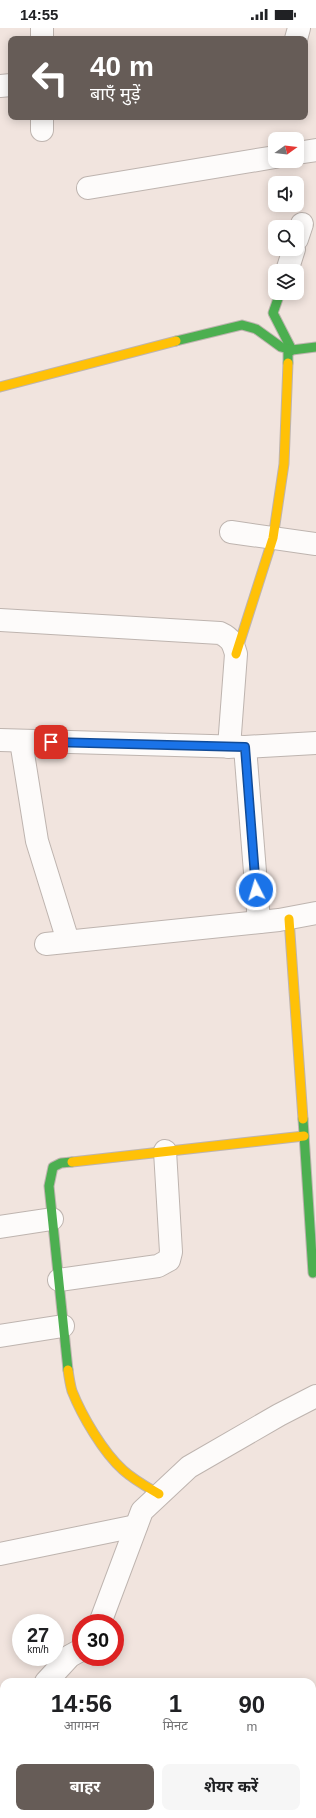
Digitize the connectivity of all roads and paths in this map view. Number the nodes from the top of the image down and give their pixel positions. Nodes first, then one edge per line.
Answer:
1 (316, 150) edge
2 (304, 152) edge
3 (268, 157) edge
4 (88, 188) dead end
5 (278, 300) edge
6 (316, 347) edge
7 (292, 350) junction
8 (0, 387) edge
9 (231, 532) dead end
10 (273, 538) junction
11 (316, 544) edge
12 (0, 620) edge
13 (236, 654) junction
14 (10, 741) edge
15 (316, 743) edge
16 (237, 747) junction
17 (316, 913) edge
18 (289, 919) junction
19 (259, 922) junction
20 (68, 941) junction
21 (46, 944) dead end
22 (304, 1136) junction
23 (165, 1151) junction
24 (40, 1220) junction
25 (0, 1227) edge
26 (313, 1273) dead end
27 (59, 1280) junction
28 (45, 1329) junction
29 (0, 1336) edge
30 (316, 1396) edge
31 (159, 1494) junction
32 (136, 1526) junction
33 (0, 1554) edge
34 (103, 1614) edge
35 (72, 1657) edge
36 (50, 1678) edge

1 - 2 street
3 - 4 street
5 - 7 street
6 - 7 street
7 - 8 street
7 - 10 street
9 - 10 street
10 - 11 street
10 - 13 street
12 - 13 street
13 - 16 street
14 - 16 street
14 - 20 street
15 - 16 street
16 - 19 street
17 - 18 street
18 - 19 street
18 - 22 street
19 - 20 street
20 - 21 street
22 - 23 street
22 - 26 street
23 - 24 street
23 - 27 street
24 - 25 street
24 - 27 street
27 - 28 street
28 - 29 street
28 - 31 street
30 - 31 street
31 - 32 street
32 - 33 street
32 - 34 street
35 - 36 street

